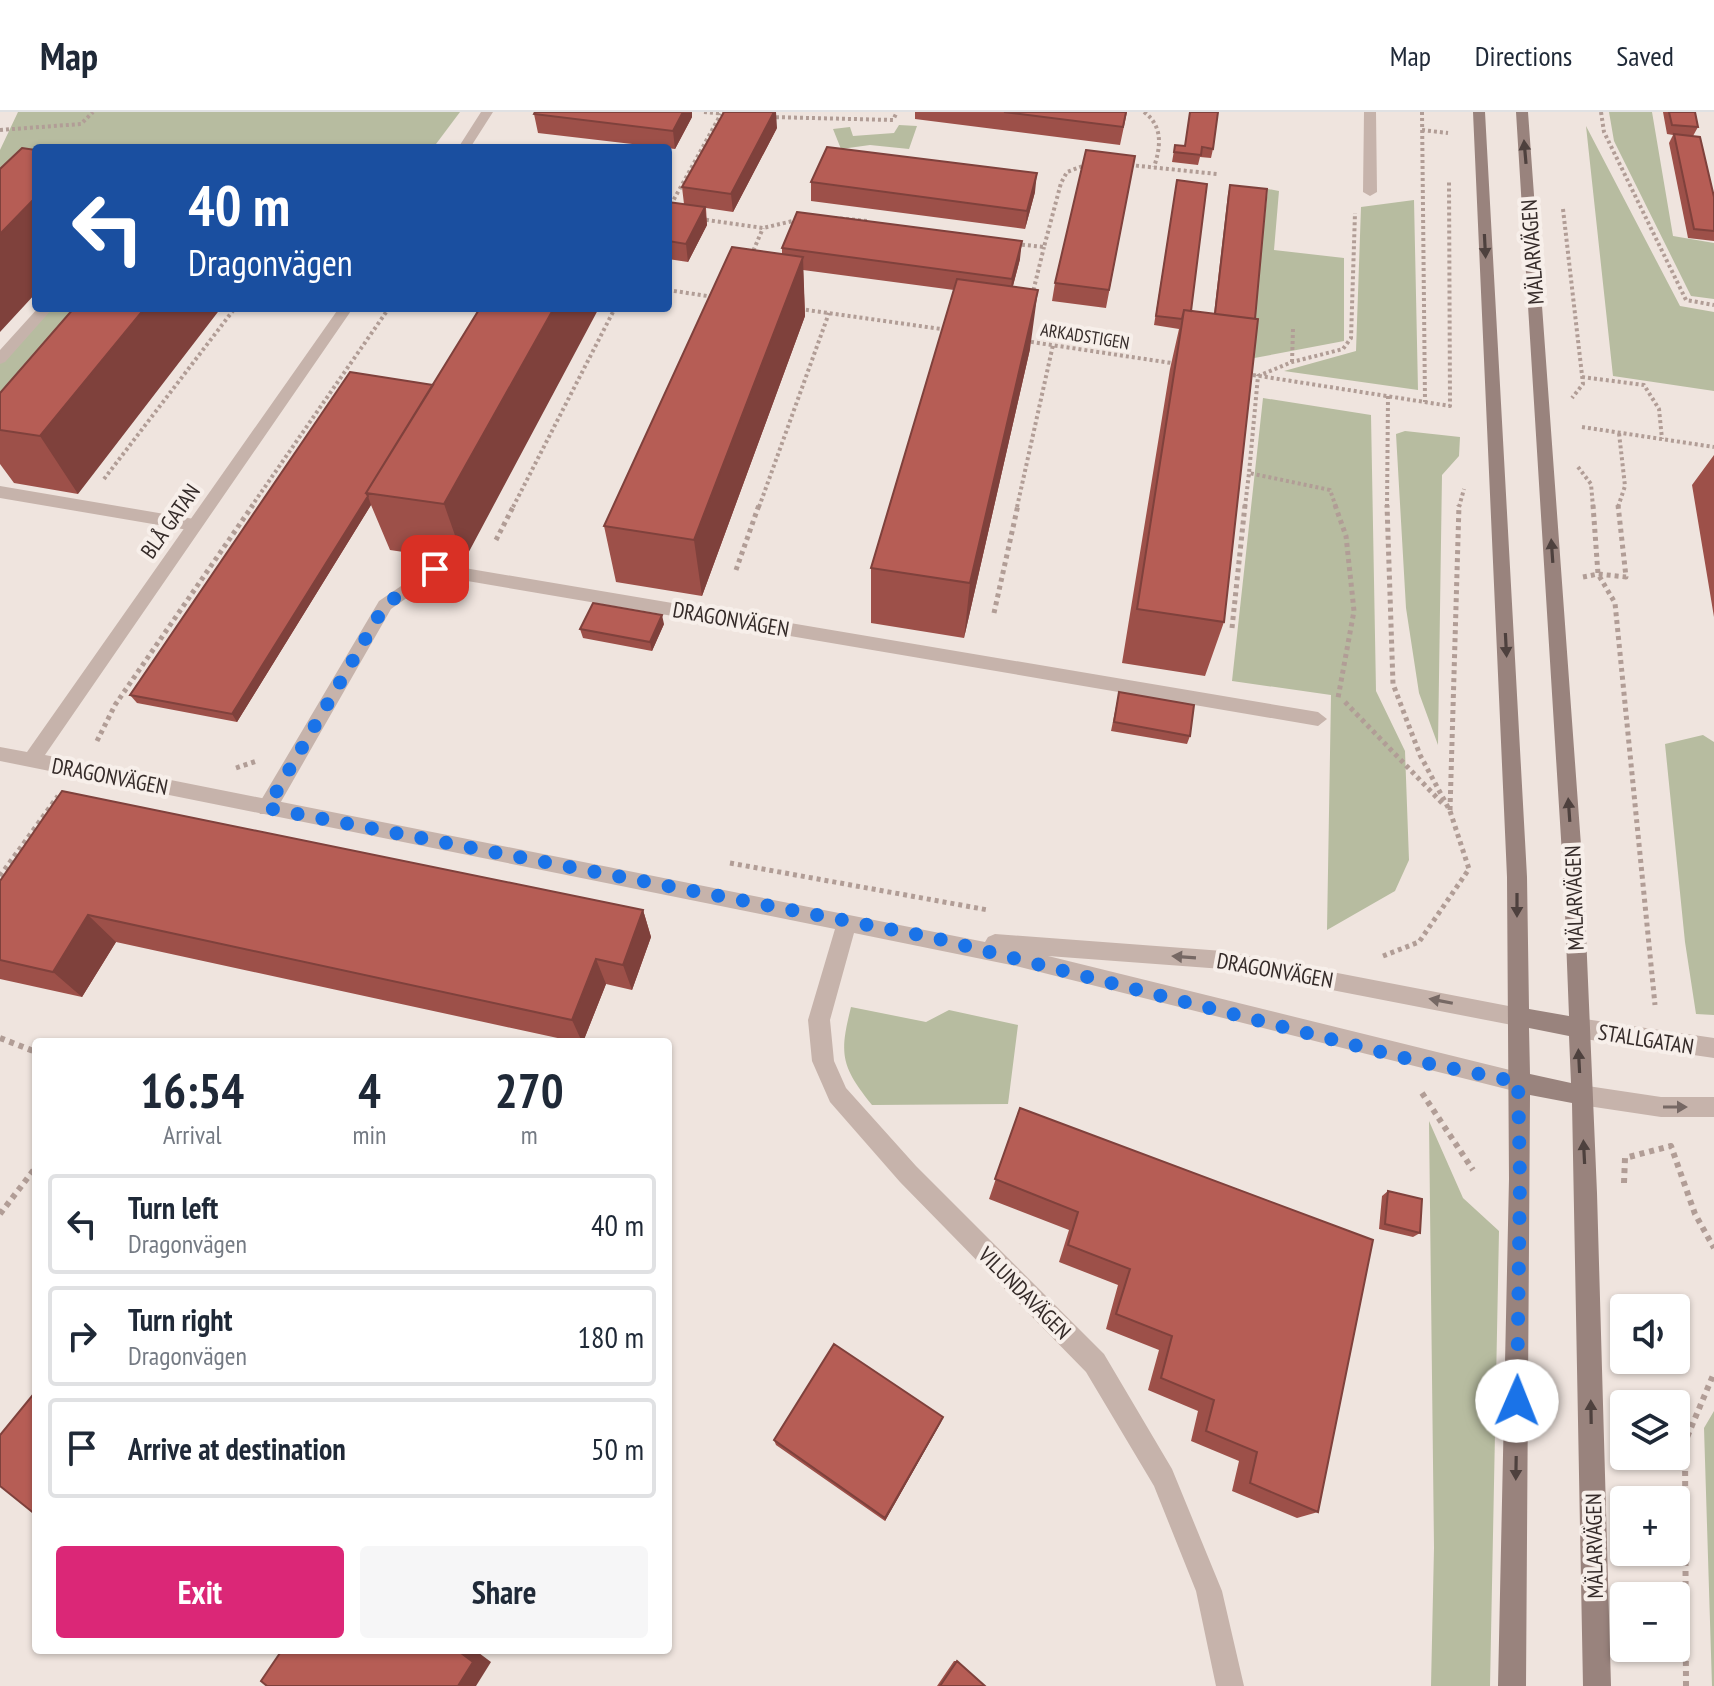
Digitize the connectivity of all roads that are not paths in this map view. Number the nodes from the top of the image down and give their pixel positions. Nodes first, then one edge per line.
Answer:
1 (487, 112) edge
2 (1370, 112) edge
3 (1479, 112) edge
4 (1522, 112) edge
5 (467, 144) edge
6 (1370, 192) dead end
7 (42, 312) edge
8 (343, 312) edge
9 (0, 359) edge
10 (0, 492) edge
11 (194, 525) junction
12 (1318, 719) road end
13 (0, 754) edge
14 (31, 761) junction
15 (267, 808) junction
16 (847, 923) junction
17 (935, 938) junction
18 (1517, 1016) junction
19 (1578, 1028) junction
20 (1714, 1048) edge
21 (1518, 1082) junction
22 (1581, 1095) junction
23 (1714, 1107) edge
24 (1230, 1686) edge
25 (1512, 1686) edge
26 (1597, 1686) edge

1 - 5 street
2 - 6 street
3 -> 18 main road, MÄLARVÄGEN
19 -> 4 main road, MÄLARVÄGEN
7 - 9 street
8 - 11 street, BLÅ GATAN
10 - 11 street
11 - 14 street, BLÅ GATAN
12 - 15 street, DRAGONVÄGEN
13 - 14 street, DRAGONVÄGEN
14 - 15 street, DRAGONVÄGEN
15 - 16 street, DRAGONVÄGEN
16 - 17 street, DRAGONVÄGEN
16 - 24 street, VILUNDAVÄGEN
18 -> 17 street, DRAGONVÄGEN
17 - 21 street, DRAGONVÄGEN
18 - 19 main road
18 - 21 main road, MÄLARVÄGEN
19 - 20 street, STALLGATAN
22 -> 19 main road, MÄLARVÄGEN
21 - 22 main road
21 -> 25 main road, MÄLARVÄGEN
22 -> 23 street
26 -> 22 main road, MÄLARVÄGEN

